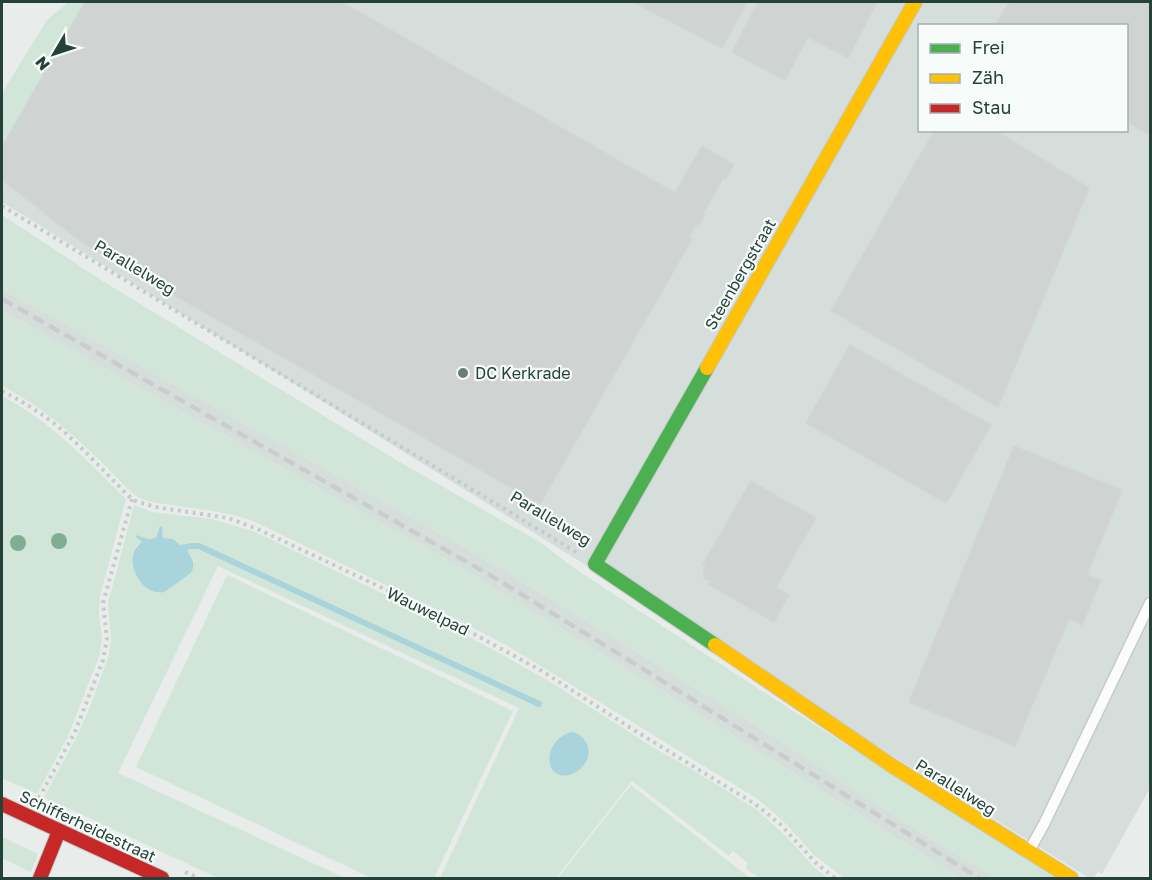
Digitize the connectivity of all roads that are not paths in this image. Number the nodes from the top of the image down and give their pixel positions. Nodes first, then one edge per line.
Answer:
1 (915, 2) edge
2 (595, 564) joint
3 (1150, 603) edge
4 (2, 804) edge
5 (59, 831) junction
6 (1028, 852) junction
7 (40, 879) edge
8 (162, 879) edge
9 (1071, 879) edge

1 - 2 street, Steenbergstraat
2 - 6 street, Parallelweg
3 - 6 lane
4 - 5 street, Schifferheidestraat
5 - 7 street
5 - 8 street, Schifferheidestraat
6 - 9 street, Parallelweg

